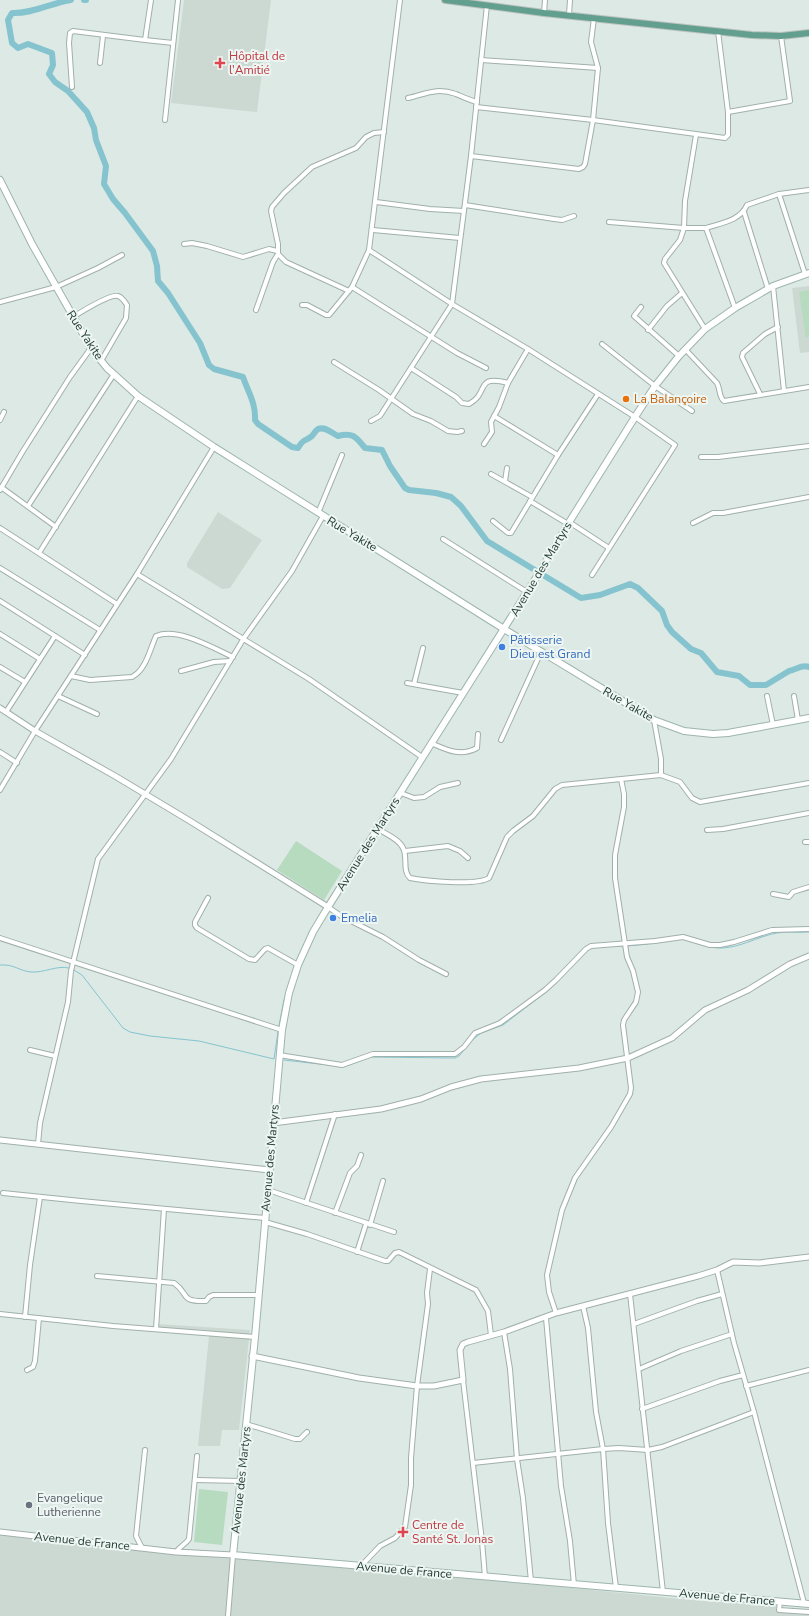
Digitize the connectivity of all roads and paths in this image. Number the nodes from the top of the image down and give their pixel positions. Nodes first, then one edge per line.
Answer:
1 (151, 0) edge
2 (178, 0) edge
3 (400, 0) edge
4 (446, 0) edge
5 (545, 0) edge
6 (570, 0) edge
7 (487, 5) junction
8 (544, 13) junction
9 (569, 15) junction
10 (594, 18) junction
11 (718, 31) junction
12 (809, 33) edge
13 (103, 36) junction
14 (781, 36) junction
15 (145, 40) junction
16 (173, 43) junction
17 (481, 60) junction
18 (100, 63) dead end
19 (598, 68) junction
20 (72, 87) dead end
21 (408, 98) dead end
22 (477, 102) junction
23 (476, 107) junction
24 (728, 112) junction
25 (165, 120) dead end
26 (593, 120) junction
27 (384, 132) junction
28 (696, 135) junction
29 (471, 156) junction
30 (0, 180) edge
31 (809, 190) edge
32 (779, 194) junction
33 (376, 202) junction
34 (465, 205) junction
35 (464, 210) junction
36 (744, 212) junction
37 (574, 216) dead end
38 (608, 222) dead end
39 (684, 228) junction
40 (706, 228) junction
41 (373, 230) junction
42 (460, 238) junction
43 (184, 244) dead end
44 (369, 250) junction
45 (278, 252) junction
46 (122, 255) dead end
47 (807, 274) edge
48 (56, 287) junction
49 (771, 287) junction
50 (350, 289) junction
51 (682, 293) junction
52 (0, 302) edge
53 (452, 304) junction
54 (302, 305) dead end
55 (641, 307) dead end
56 (735, 308) junction
57 (256, 310) dead end
58 (73, 317) junction
59 (778, 327) junction
60 (705, 329) junction
61 (648, 330) junction
62 (431, 337) junction
63 (602, 344) dead end
64 (91, 348) junction
65 (685, 349) junction
66 (528, 350) junction
67 (679, 356) junction
68 (101, 361) junction
69 (334, 362) dead end
70 (411, 368) junction
71 (486, 368) dead end
72 (114, 374) junction
73 (508, 383) junction
74 (655, 386) junction
75 (809, 387) edge
76 (784, 391) junction
77 (598, 394) junction
78 (760, 394) junction
79 (138, 396) junction
80 (392, 399) junction
81 (692, 411) dead end
82 (4, 412) dead end
83 (494, 416) junction
84 (635, 417) junction
85 (0, 420) edge
86 (371, 421) dead end
87 (462, 431) dead end
88 (484, 444) dead end
89 (809, 446) edge
90 (214, 447) junction
91 (342, 454) dead end
92 (558, 455) junction
93 (701, 457) dead end
94 (507, 468) dead end
95 (491, 474) dead end
96 (505, 481) junction
97 (1, 488) edge
98 (809, 497) edge
99 (531, 499) junction
100 (28, 506) junction
101 (321, 515) junction
102 (493, 521) dead end
103 (569, 523) junction
104 (693, 523) dead end
105 (56, 527) junction
106 (0, 528) edge
107 (443, 539) dead end
108 (609, 548) junction
109 (38, 553) junction
110 (0, 568) edge
111 (137, 574) junction
112 (592, 575) dead end
113 (527, 592) junction
114 (0, 601) edge
115 (117, 604) junction
116 (504, 629) junction
117 (100, 630) junction
118 (0, 634) edge
119 (55, 636) junction
120 (244, 638) junction
121 (423, 648) dead end
122 (541, 652) junction
123 (84, 655) junction
124 (232, 659) junction
125 (40, 660) junction
126 (0, 667) edge
127 (180, 671) dead end
128 (71, 676) junction
129 (25, 682) junction
130 (406, 683) dead end
131 (414, 684) junction
132 (463, 694) junction
133 (58, 696) junction
134 (767, 696) dead end
135 (794, 696) dead end
136 (0, 708) edge
137 (6, 712) junction
138 (97, 714) dead end
139 (809, 718) edge
140 (654, 720) junction
141 (798, 720) junction
142 (773, 725) junction
143 (35, 731) junction
144 (478, 734) dead end
145 (501, 740) dead end
146 (431, 743) junction
147 (0, 752) edge
148 (422, 757) junction
149 (17, 763) junction
150 (661, 775) junction
151 (621, 780) junction
152 (458, 783) dead end
153 (809, 783) edge
154 (0, 790) edge
155 (401, 793) junction
156 (145, 795) junction
157 (809, 813) edge
158 (378, 829) junction
159 (707, 830) dead end
160 (405, 851) junction
161 (468, 858) dead end
162 (809, 887) edge
163 (773, 894) dead end
164 (208, 898) dead end
165 (328, 907) junction
166 (809, 929) edge
167 (0, 938) edge
168 (626, 945) junction
169 (809, 956) edge
170 (72, 964) junction
171 (298, 965) junction
172 (446, 974) dead end
173 (282, 1030) junction
174 (30, 1050) dead end
175 (279, 1055) junction
176 (55, 1056) junction
177 (628, 1058) junction
178 (335, 1114) junction
179 (273, 1123) junction
180 (0, 1140) edge
181 (38, 1144) junction
182 (361, 1155) dead end
183 (269, 1170) junction
184 (383, 1181) dead end
185 (268, 1190) junction
186 (3, 1193) dead end
187 (40, 1197) junction
188 (306, 1203) junction
189 (164, 1209) junction
190 (335, 1213) junction
191 (265, 1220) junction
192 (368, 1224) junction
193 (394, 1232) dead end
194 (357, 1252) junction
195 (809, 1257) edge
196 (430, 1269) junction
197 (717, 1270) junction
198 (97, 1276) dead end
199 (159, 1282) junction
200 (630, 1294) junction
201 (722, 1294) junction
202 (258, 1295) junction
203 (583, 1306) junction
204 (556, 1313) junction
205 (0, 1314) edge
206 (25, 1317) junction
207 (39, 1318) junction
208 (546, 1318) junction
209 (634, 1324) junction
210 (156, 1329) junction
211 (504, 1332) junction
212 (732, 1334) junction
213 (491, 1335) junction
214 (255, 1337) junction
215 (252, 1356) junction
216 (27, 1370) dead end
217 (639, 1370) junction
218 (809, 1370) edge
219 (743, 1375) junction
220 (463, 1380) junction
221 (417, 1386) junction
222 (746, 1386) junction
223 (642, 1409) junction
224 (754, 1412) junction
225 (246, 1424) junction
226 (307, 1432) dead end
227 (145, 1450) dead end
228 (603, 1450) junction
229 (648, 1450) junction
230 (559, 1455) junction
231 (197, 1456) dead end
232 (517, 1459) junction
233 (473, 1463) junction
234 (196, 1480) junction
235 (241, 1481) junction
236 (0, 1532) edge
237 (142, 1548) junction
238 (176, 1552) junction
239 (233, 1555) junction
240 (361, 1566) junction
241 (484, 1577) junction
242 (531, 1581) junction
243 (574, 1585) junction
244 (616, 1588) junction
245 (663, 1592) junction
246 (780, 1602) junction
247 (807, 1604) edge
248 (809, 1612) edge
249 (228, 1616) edge

1 - 15 street
2 - 16 street
3 - 27 street
4 - 7 main road
5 - 8 street
6 - 9 street
7 - 8 main road
7 - 17 street
8 - 9 main road
9 - 10 main road
10 - 11 main road
10 - 19 street
11 - 14 main road
11 - 24 street
12 - 14 main road
13 - 15 street
13 - 18 street
13 - 20 street
14 - 24 street
15 - 16 street
16 - 25 street
17 - 19 street
17 - 22 street
19 - 26 street
21 - 22 street
22 - 23 street
23 - 26 street
23 - 29 street
24 - 28 street
26 - 28 street
26 - 29 street
27 - 33 street
27 - 45 street
28 - 39 street
29 - 34 street
30 - 48 main road, Rue Yakite
31 - 32 street
32 - 36 street
32 - 47 street
33 - 35 street
33 - 41 street
34 - 35 street
34 - 37 street
35 - 42 street
36 - 40 street
36 - 49 street
38 - 39 street
39 - 40 street
39 - 51 street
40 - 56 street
41 - 42 street
41 - 44 street
42 - 53 street
43 - 45 street
44 - 50 street
44 - 53 street
45 - 50 street
45 - 57 street
46 - 48 street
47 - 49 main road, Avenue des Martyrs
48 - 52 street
48 - 58 main road, Rue Yakite
49 - 56 main road, Avenue des Martyrs
49 - 59 street
50 - 54 street
50 - 62 street
51 - 60 street
51 - 61 street
53 - 62 street
53 - 66 street
55 - 61 street
56 - 60 main road, Avenue des Martyrs
58 - 64 main road, Rue Yakite
58 - 68 street
59 - 76 street
59 - 78 street
60 - 65 main road, Avenue des Martyrs
61 - 67 street
62 - 70 street
62 - 71 street
63 - 74 street
64 - 68 main road, Rue Yakite
64 - 97 street
65 - 67 main road, Avenue des Martyrs
65 - 78 street
66 - 73 street
66 - 77 street
67 - 74 main road, Avenue des Martyrs
68 - 72 main road, Rue Yakite
69 - 80 street
70 - 73 street
70 - 80 street
72 - 79 main road, Rue Yakite
72 - 100 street
73 - 83 street
74 - 81 street
74 - 84 main road, Avenue des Martyrs
75 - 76 street
76 - 78 street
77 - 84 street
77 - 92 street
79 - 90 main road, Rue Yakite
79 - 105 street
80 - 86 street
80 - 87 street
82 - 85 street
83 - 88 street
83 - 92 street
84 - 103 main road, Avenue des Martyrs
84 - 108 street
89 - 93 street
90 - 101 main road, Rue Yakite
90 - 111 street
91 - 101 street
92 - 99 street
94 - 96 street
95 - 96 street
96 - 99 street
97 - 100 street
98 - 104 street
99 - 102 street
99 - 103 street
100 - 105 street
101 - 116 main road, Rue Yakite
101 - 120 street
103 - 108 street
103 - 113 main road, Avenue des Martyrs
105 - 109 street
106 - 109 street
107 - 113 street
108 - 112 street
109 - 115 street
110 - 117 street
111 - 115 street
111 - 120 street
113 - 116 main road, Avenue des Martyrs
114 - 119 street
115 - 117 street
116 - 122 main road, Rue Yakite
116 - 132 main road, Avenue des Martyrs
117 - 123 street
118 - 125 street
119 - 123 street
119 - 125 street
120 - 124 street
120 - 148 street
121 - 131 street
122 - 140 main road, Rue Yakite
122 - 145 street
123 - 128 street
124 - 127 street
124 - 128 street
124 - 156 street
125 - 129 street
126 - 129 street
128 - 133 street
129 - 137 street
130 - 131 street
131 - 132 street
132 - 146 main road, Avenue des Martyrs
133 - 138 street
133 - 143 street
134 - 142 street
135 - 141 street
136 - 137 street
137 - 143 street
139 - 141 main road, Rue Yakite
140 - 142 main road, Rue Yakite
140 - 150 street
141 - 142 main road, Rue Yakite
143 - 149 street
143 - 156 street
144 - 146 street
146 - 148 main road, Avenue des Martyrs
147 - 149 street
148 - 155 main road, Avenue des Martyrs
149 - 154 street
150 - 151 street
150 - 153 street
151 - 160 street
151 - 168 street
152 - 155 street
155 - 158 main road, Avenue des Martyrs
156 - 165 street
156 - 170 street
157 - 159 street
158 - 160 street
158 - 165 main road, Avenue des Martyrs
160 - 161 street
162 - 163 street
164 - 171 street
165 - 171 main road, Avenue des Martyrs
165 - 172 street
166 - 168 street
167 - 170 street
168 - 175 street
168 - 177 street
169 - 177 street
170 - 173 street
170 - 176 street
171 - 173 main road, Avenue des Martyrs
173 - 175 main road, Avenue des Martyrs
174 - 176 street
175 - 179 main road, Avenue des Martyrs
176 - 181 street
177 - 178 street
177 - 204 street
178 - 179 street
178 - 188 street
179 - 183 main road, Avenue des Martyrs
180 - 181 street
181 - 183 street
182 - 190 street
183 - 185 main road, Avenue des Martyrs
184 - 192 street
185 - 188 street
185 - 191 main road, Avenue des Martyrs
186 - 187 street
187 - 189 street
187 - 206 street
188 - 190 street
189 - 191 street
189 - 199 street
190 - 192 street
191 - 194 street
191 - 202 main road, Avenue des Martyrs
192 - 193 street
192 - 194 street
194 - 196 street
195 - 197 street
196 - 213 street
196 - 221 street
197 - 200 street
197 - 201 street
198 - 199 street
199 - 202 street
199 - 210 street
200 - 203 street
200 - 209 street
201 - 209 street
201 - 212 street
202 - 214 main road, Avenue des Martyrs
203 - 204 street
203 - 228 street
204 - 208 street
205 - 206 street
206 - 207 street
207 - 210 street
207 - 216 street
208 - 211 street
208 - 230 street
209 - 217 street
210 - 214 street
211 - 213 street
211 - 232 street
212 - 217 street
212 - 219 street
213 - 220 street
214 - 215 main road, Avenue des Martyrs
215 - 221 street
215 - 225 main road, Avenue des Martyrs
217 - 223 street
218 - 222 street
219 - 222 street
219 - 223 street
220 - 221 street
220 - 233 street
221 - 240 street
222 - 224 street
223 - 229 street
224 - 229 street
224 - 247 street
225 - 226 street
225 - 235 main road, Avenue des Martyrs
227 - 237 street
228 - 229 street
228 - 230 street
228 - 244 street
229 - 245 street
230 - 232 street
230 - 243 street
231 - 234 street
232 - 233 street
232 - 242 street
233 - 241 street
234 - 235 street
234 - 238 street
235 - 239 main road, Avenue des Martyrs
236 - 237 street, Avenue de France
237 - 238 street, Avenue de France
238 - 239 street, Avenue de France
239 - 240 main road, Avenue de France
239 - 249 street
240 - 241 main road, Avenue de France
241 - 242 main road, Avenue de France
242 - 243 main road, Avenue de France
243 - 244 main road, Avenue de France
244 - 245 main road, Avenue de France
245 - 246 main road, Avenue de France
246 - 247 main road, Avenue de France
246 - 248 street

